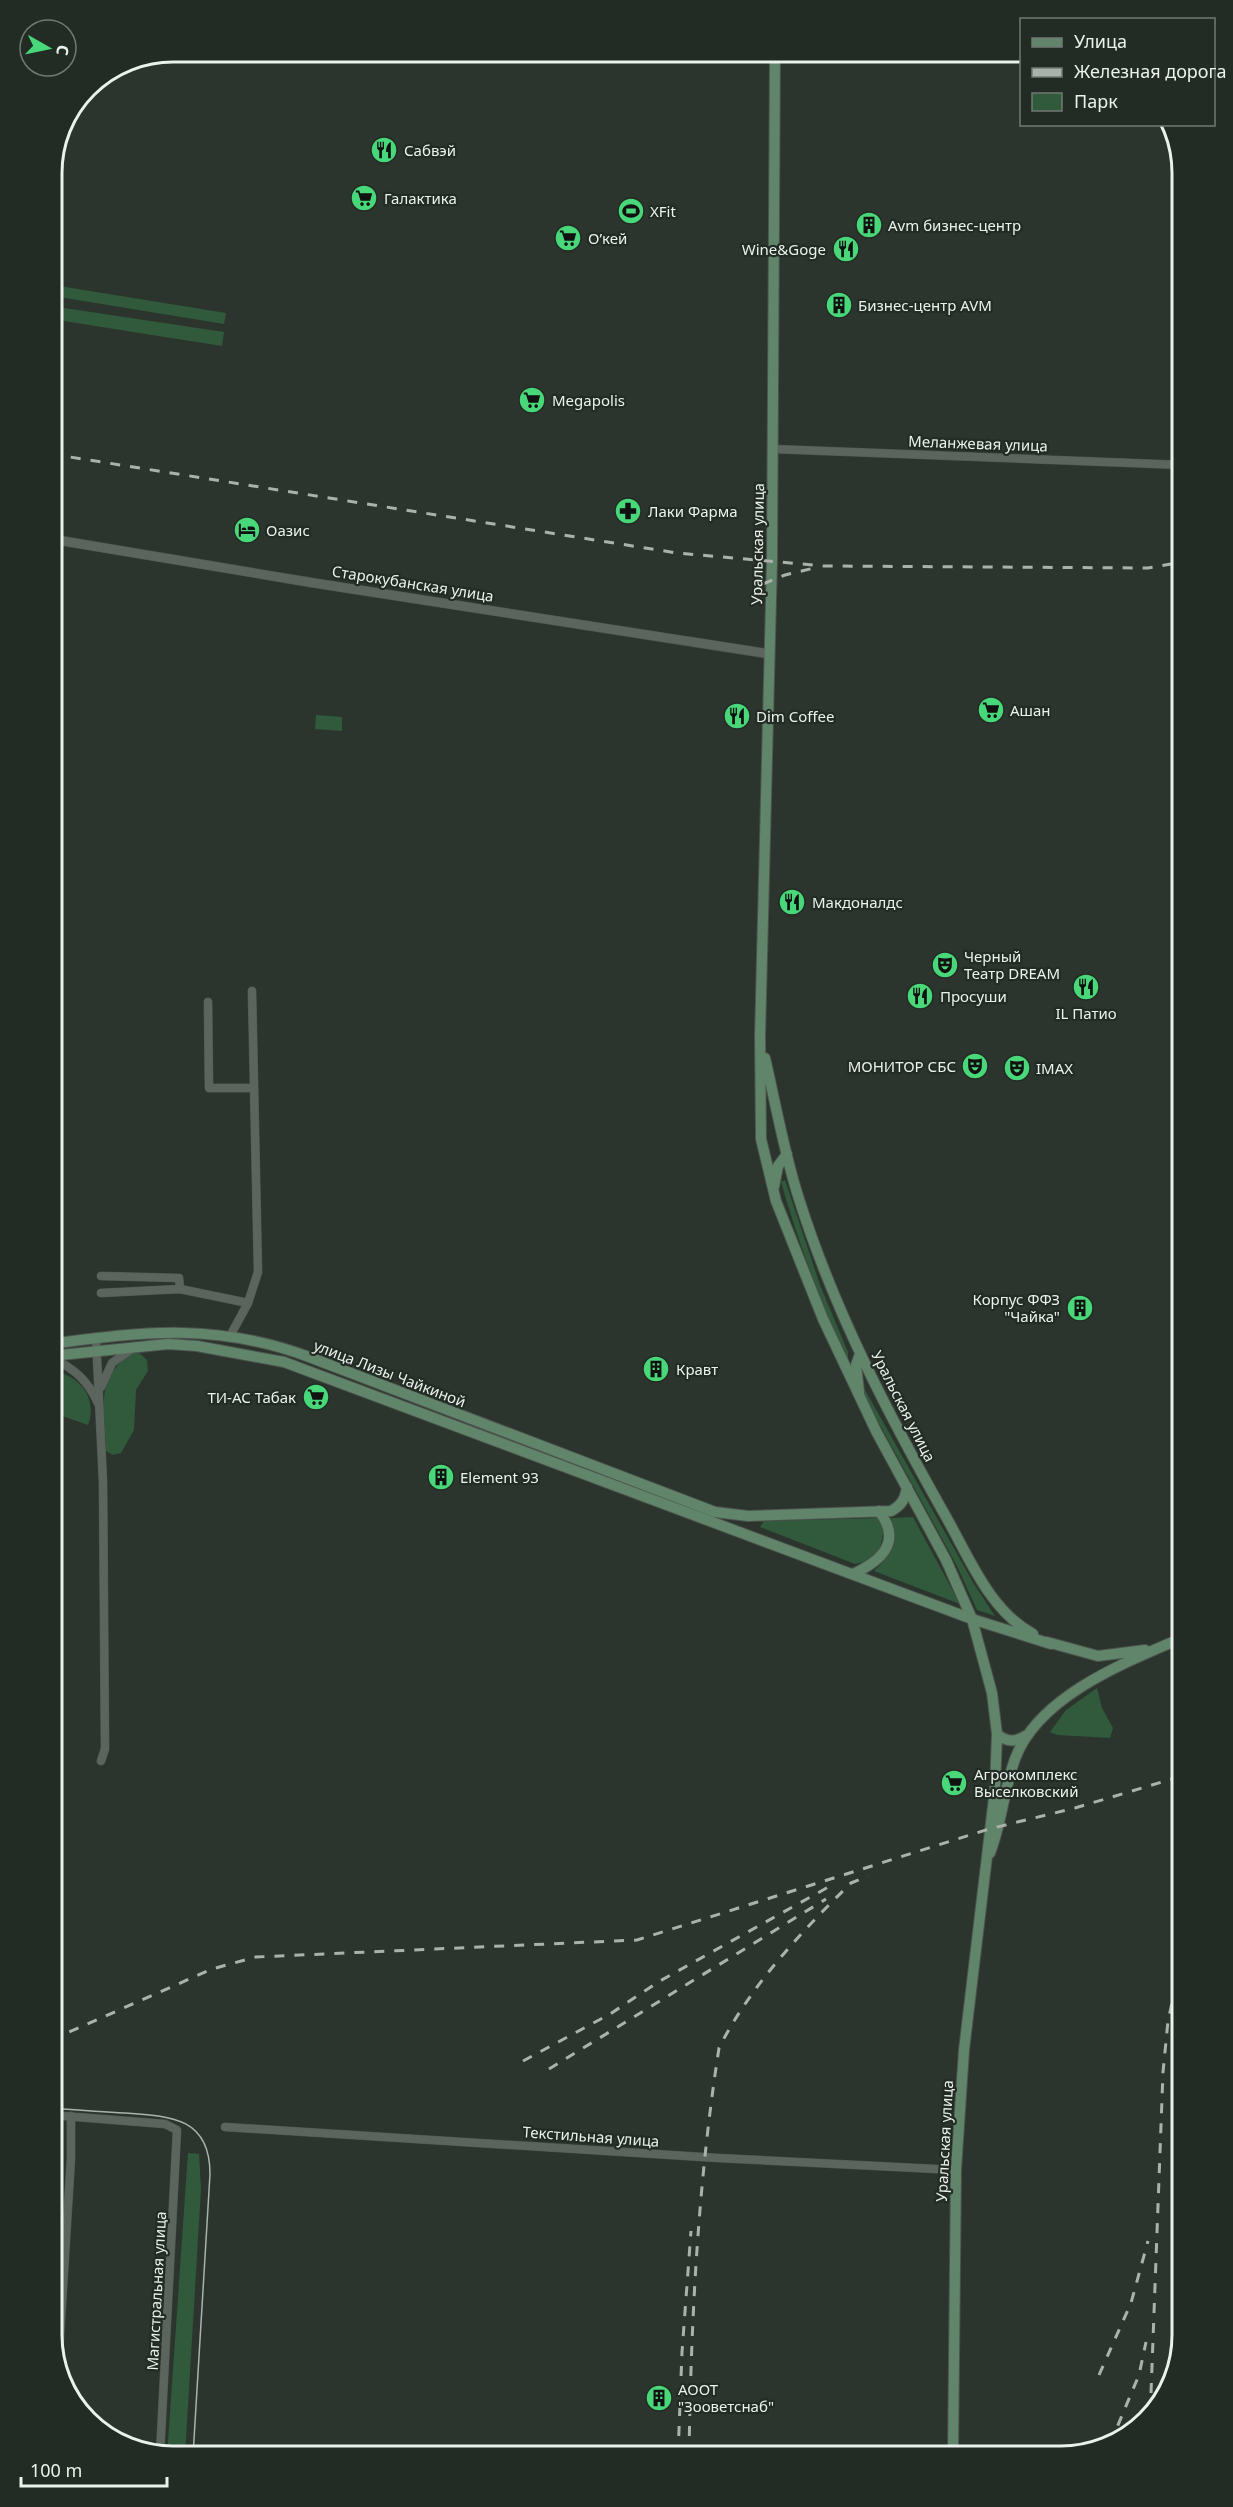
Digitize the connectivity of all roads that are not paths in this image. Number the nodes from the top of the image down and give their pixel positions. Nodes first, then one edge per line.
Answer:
1 (776, 62) edge
2 (773, 449) junction
3 (1172, 465) edge
4 (62, 541) edge
5 (770, 654) junction
6 (252, 991) dead end
7 (208, 1002) dead end
8 (760, 1037) junction
9 (254, 1088) junction
10 (787, 1154) junction
11 (773, 1190) junction
12 (101, 1276) dead end
13 (180, 1289) junction
14 (101, 1293) dead end
15 (248, 1303) junction
16 (230, 1336) junction
17 (96, 1338) junction
18 (62, 1343) edge
19 (148, 1345) junction
20 (96, 1351) junction
21 (860, 1354) junction
22 (62, 1356) edge
23 (62, 1363) edge
24 (859, 1393) junction
25 (100, 1407) junction
26 (907, 1487) junction
27 (879, 1511) junction
28 (705, 1514) junction
29 (853, 1574) junction
30 (972, 1619) junction
31 (1172, 1642) edge
32 (1051, 1644) junction
33 (1161, 1647) junction
34 (997, 1734) junction
35 (1028, 1735) junction
36 (101, 1761) dead end
37 (977, 1939) junction
38 (62, 2116) edge
39 (71, 2116) junction
40 (225, 2127) dead end
41 (958, 2170) junction
42 (62, 2303) edge
43 (161, 2444) edge
44 (954, 2446) edge

1 - 2 main road, Уральская улица
2 - 3 street, Меланжевая улица
2 - 5 main road, Уральская улица
4 - 5 street, Старокубанская улица
5 - 8 main road, Уральская улица
6 - 9 street
7 - 9 street
8 - 10 main road, Уральская улица
8 - 11 main road, Уральская улица
9 - 15 street
10 - 11 main road
10 - 21 main road, Уральская улица
11 - 24 main road, Уральская улица
12 - 13 street
13 - 14 street
13 - 15 street
15 - 16 street
16 - 17 main road, улица Лизы Чайкиной
16 - 28 main road, улица Лизы Чайкиной
17 - 18 main road, улица Лизы Чайкиной
17 - 20 street
19 - 20 main road, улица Лизы Чайкиной
19 - 25 street
19 - 28 main road, улица Лизы Чайкиной
20 - 22 main road, улица Лизы Чайкиной
20 - 25 street
21 - 24 main road
21 - 32 main road, Уральская улица
23 - 25 street
24 - 26 main road, Уральская улица
25 - 36 street
26 - 27 main road
26 - 30 main road, Уральская улица
27 - 28 main road
27 - 29 main road
28 - 29 main road
29 - 30 main road
30 - 32 main road
30 - 34 main road, Уральская улица
31 - 33 main road
32 - 33 main road, Уральская улица
33 - 35 main road, Уральская улица
34 - 35 main road
34 - 37 main road, Уральская улица
35 - 37 main road, Уральская улица
37 - 41 main road, Уральская улица
38 - 39 street
39 - 42 street
39 - 43 street, Магистральная улица
40 - 41 street, Текстильная улица
41 - 44 main road, Уральская улица

